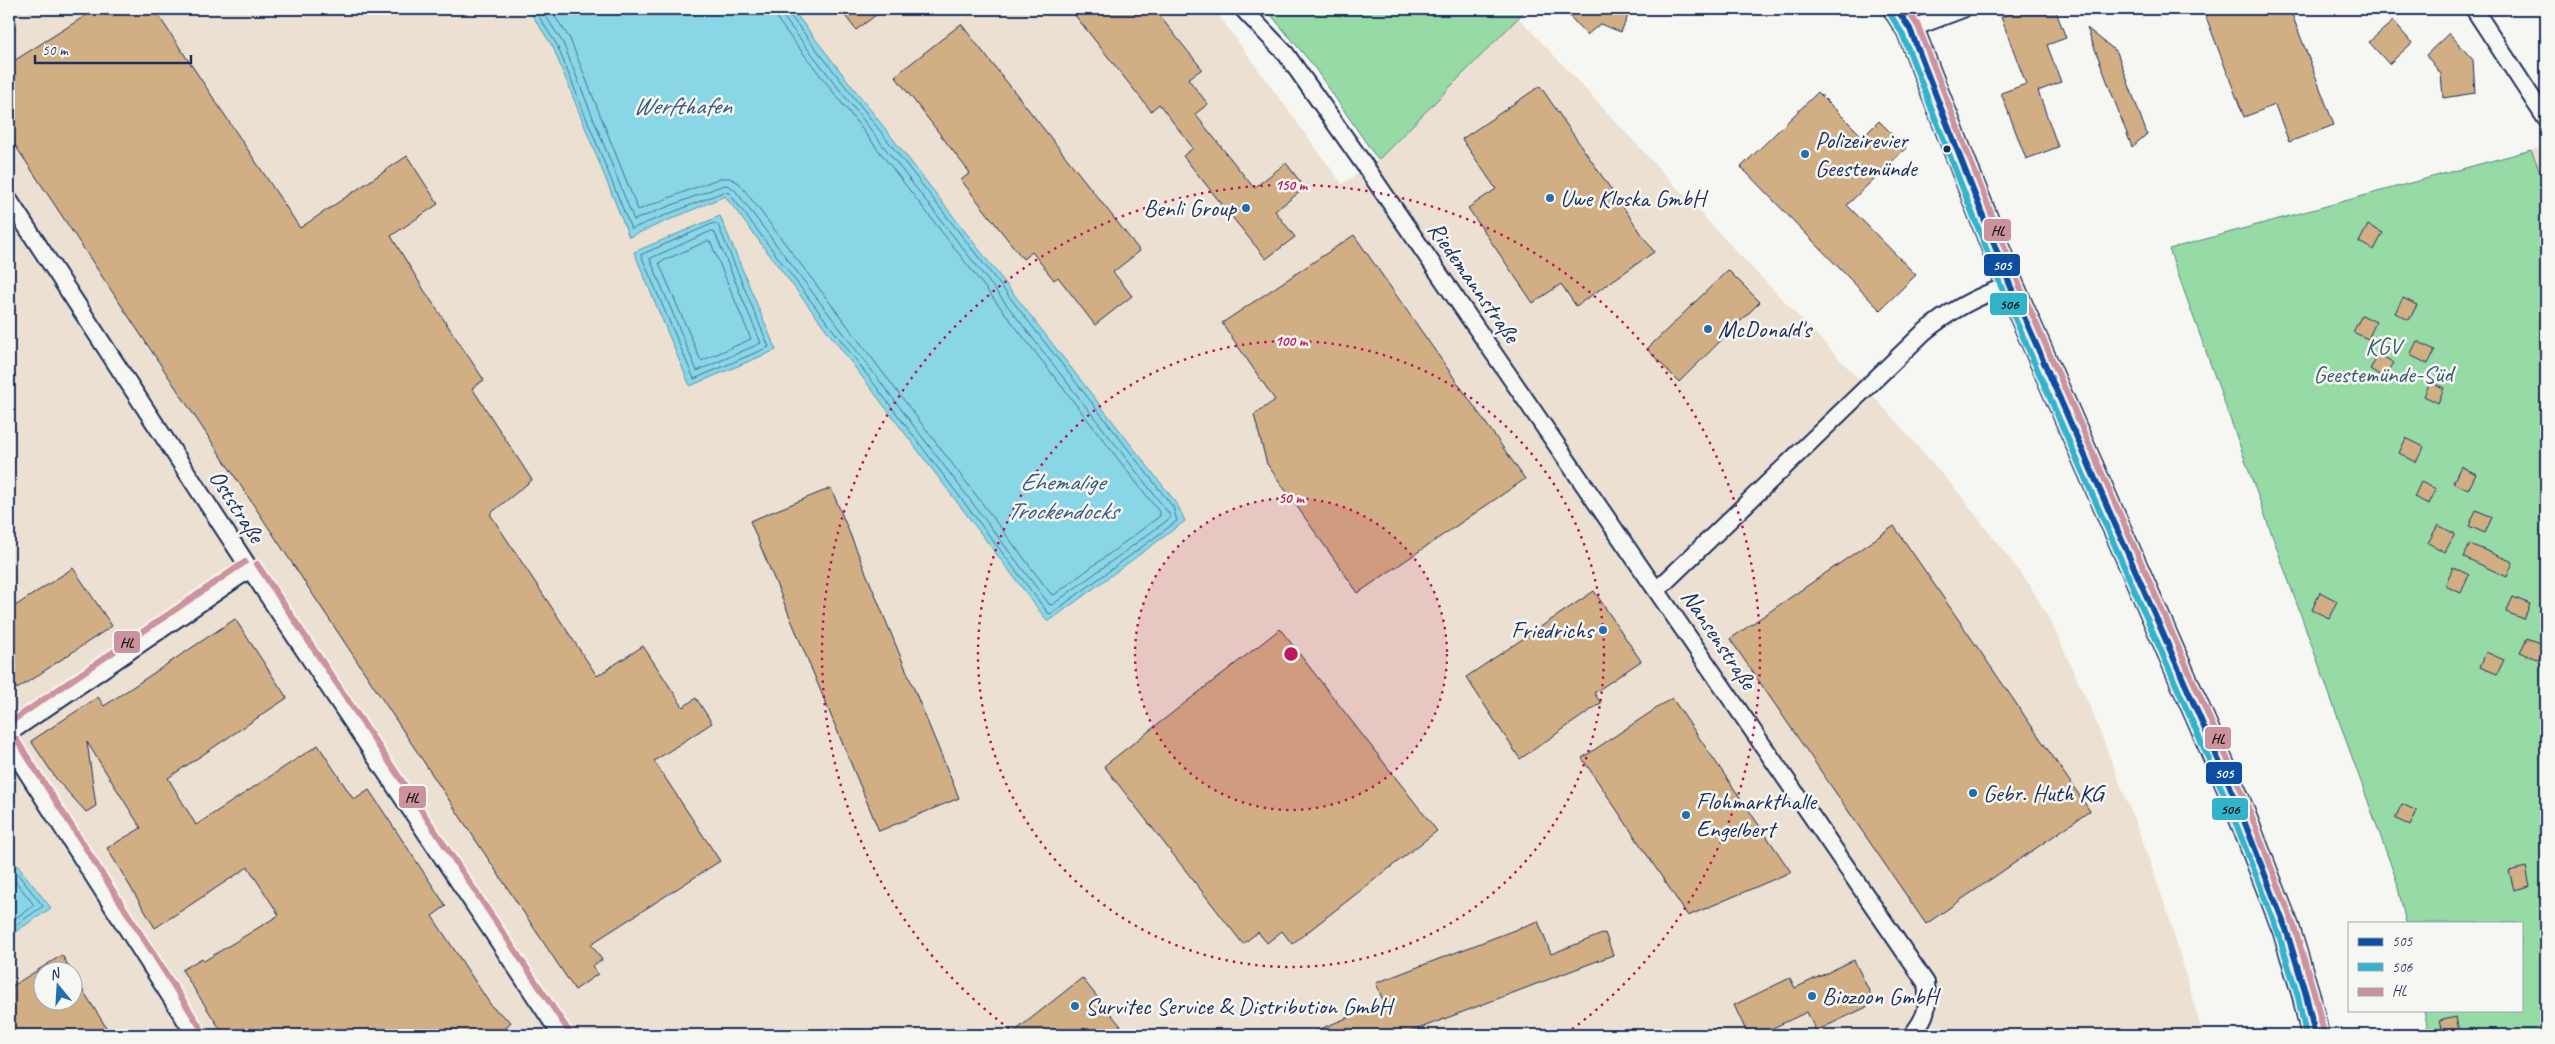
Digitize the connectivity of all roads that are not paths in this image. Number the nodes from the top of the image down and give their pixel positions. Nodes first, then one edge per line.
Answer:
1 (1243, 9) edge
2 (1963, 9) edge
3 (2474, 9) edge
4 (1905, 15) edge
5 (2546, 119) edge
6 (9, 200) edge
7 (2010, 284) junction
8 (250, 569) junction
9 (1657, 590) junction
10 (9, 733) edge
11 (9, 744) edge
12 (195, 1035) edge
13 (561, 1035) edge
14 (1912, 1035) edge
15 (2314, 1035) edge

1 - 9 street, Riedemannstraße
2 - 4 street
3 - 5 street
4 - 7 main road
6 - 8 street, Oststraße
7 - 9 street, Nansenstraße
7 - 15 main road
8 - 10 street
8 - 13 street, Oststraße
9 - 14 street, Nansenstraße
11 - 12 street

